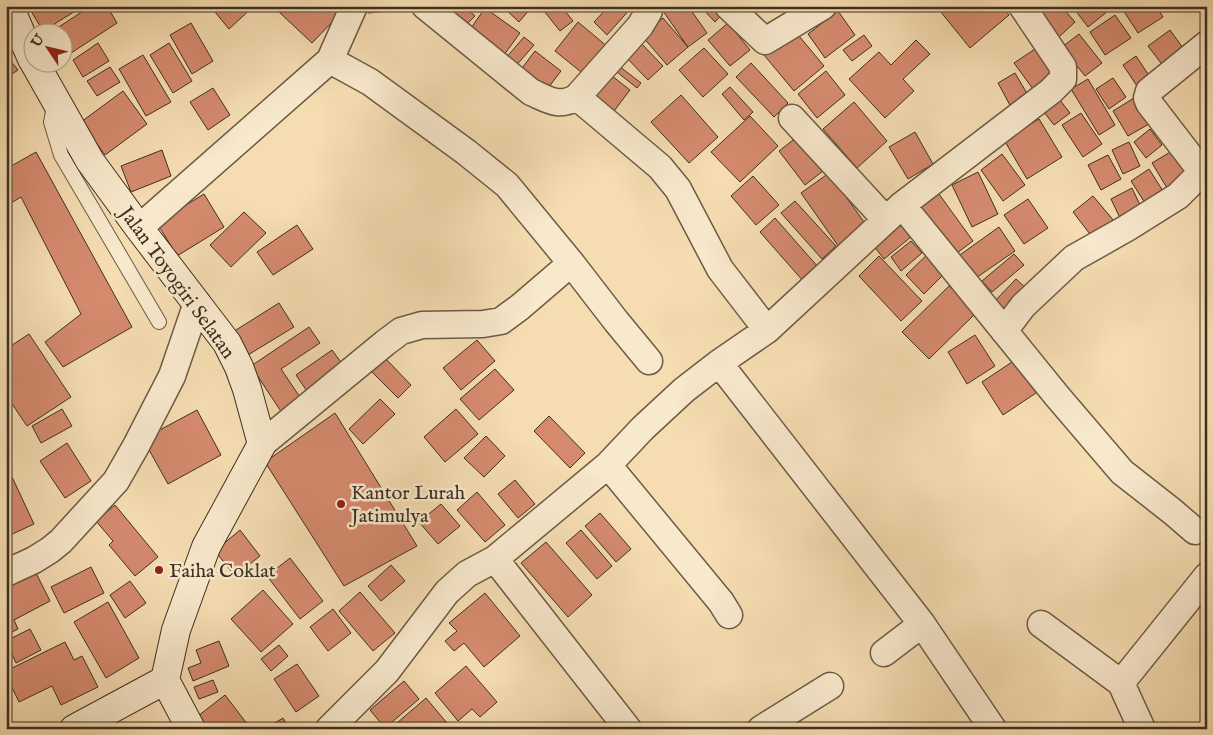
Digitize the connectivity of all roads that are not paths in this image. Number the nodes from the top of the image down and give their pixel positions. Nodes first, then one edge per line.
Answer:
1 (354, 6) edge
2 (425, 6) edge
3 (650, 6) edge
4 (728, 6) edge
5 (823, 6) edge
6 (1022, 6) edge
7 (11, 7) edge
8 (22, 34) edge
9 (1207, 44) edge
10 (330, 60) junction
11 (39, 72) edge
12 (577, 97) junction
13 (55, 102) junction
14 (792, 118) dead end
15 (1204, 170) edge
16 (894, 213) junction
17 (139, 228) junction
18 (572, 264) junction
19 (197, 303) junction
20 (159, 322) dead end
21 (767, 330) junction
22 (1004, 331) junction
23 (650, 362) dead end
24 (719, 363) junction
25 (262, 444) junction
26 (608, 465) junction
27 (1195, 531) dead end
28 (495, 559) junction
29 (6, 573) edge
30 (1207, 576) edge
31 (729, 615) dead end
32 (922, 624) junction
33 (1041, 624) dead end
34 (884, 653) dead end
35 (165, 680) junction
36 (1121, 683) junction
37 (830, 686) dead end
38 (74, 729) edge
39 (191, 729) edge
40 (329, 729) edge
41 (628, 729) edge
42 (761, 729) edge
43 (993, 729) edge
44 (1142, 729) edge

1 - 10 street
2 - 12 street
3 - 12 street
4 - 5 street
6 - 16 street
7 - 8 street, Jalan Toyogiri Selatan
9 - 15 street
10 - 17 street
10 - 18 street
11 - 13 street, Jalan Toyogiri Selatan
12 - 21 street
13 - 17 street, Jalan Toyogiri Selatan
13 - 20 lane
14 - 16 street
15 - 22 street
16 - 21 street
16 - 22 street
17 - 19 street, Jalan Toyogiri Selatan
18 - 23 street
18 - 25 street
19 - 25 street, Jalan Toyogiri Selatan
19 - 29 street
21 - 24 street
22 - 27 street
24 - 26 street
24 - 32 street
25 - 35 street
26 - 28 street
26 - 31 street
28 - 40 street
28 - 41 street
30 - 36 street
32 - 34 street
32 - 43 street
33 - 36 street
35 - 38 street
35 - 39 street
36 - 44 street
37 - 42 street

